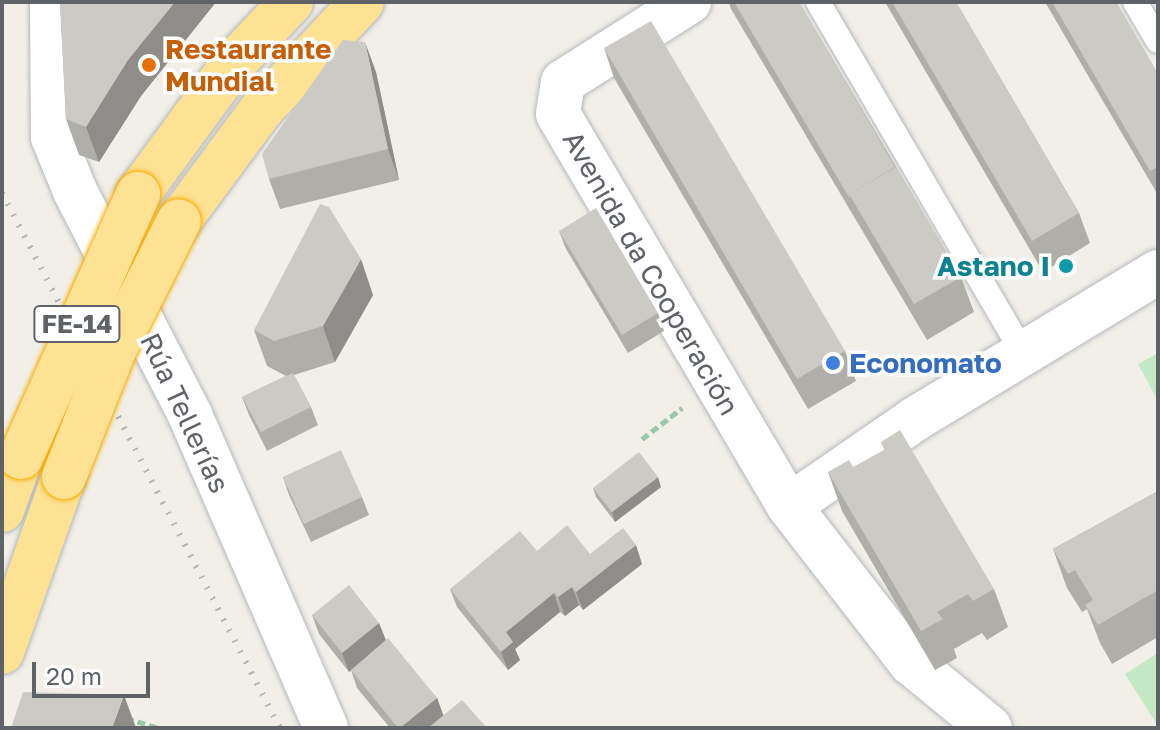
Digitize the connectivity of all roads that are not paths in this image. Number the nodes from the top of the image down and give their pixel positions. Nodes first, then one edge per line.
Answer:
1 (52, 2) edge
2 (291, 2) edge
3 (362, 2) edge
4 (689, 2) edge
5 (818, 2) edge
6 (1135, 2) edge
7 (1158, 41) edge
8 (1158, 272) edge
9 (1024, 354) junction
10 (789, 506) junction
11 (2, 510) edge
12 (2, 652) edge
13 (326, 728) edge
14 (990, 728) edge

1 - 13 street, Rúa Tellerías
2 - 11 highway, FE-14, bridge
3 - 12 highway, FE-14, bridge
4 - 10 street, Avenida da Cooperación
5 - 9 lane
6 - 7 lane
8 - 9 street
9 - 10 street
10 - 14 street, Avenida da Cooperación

